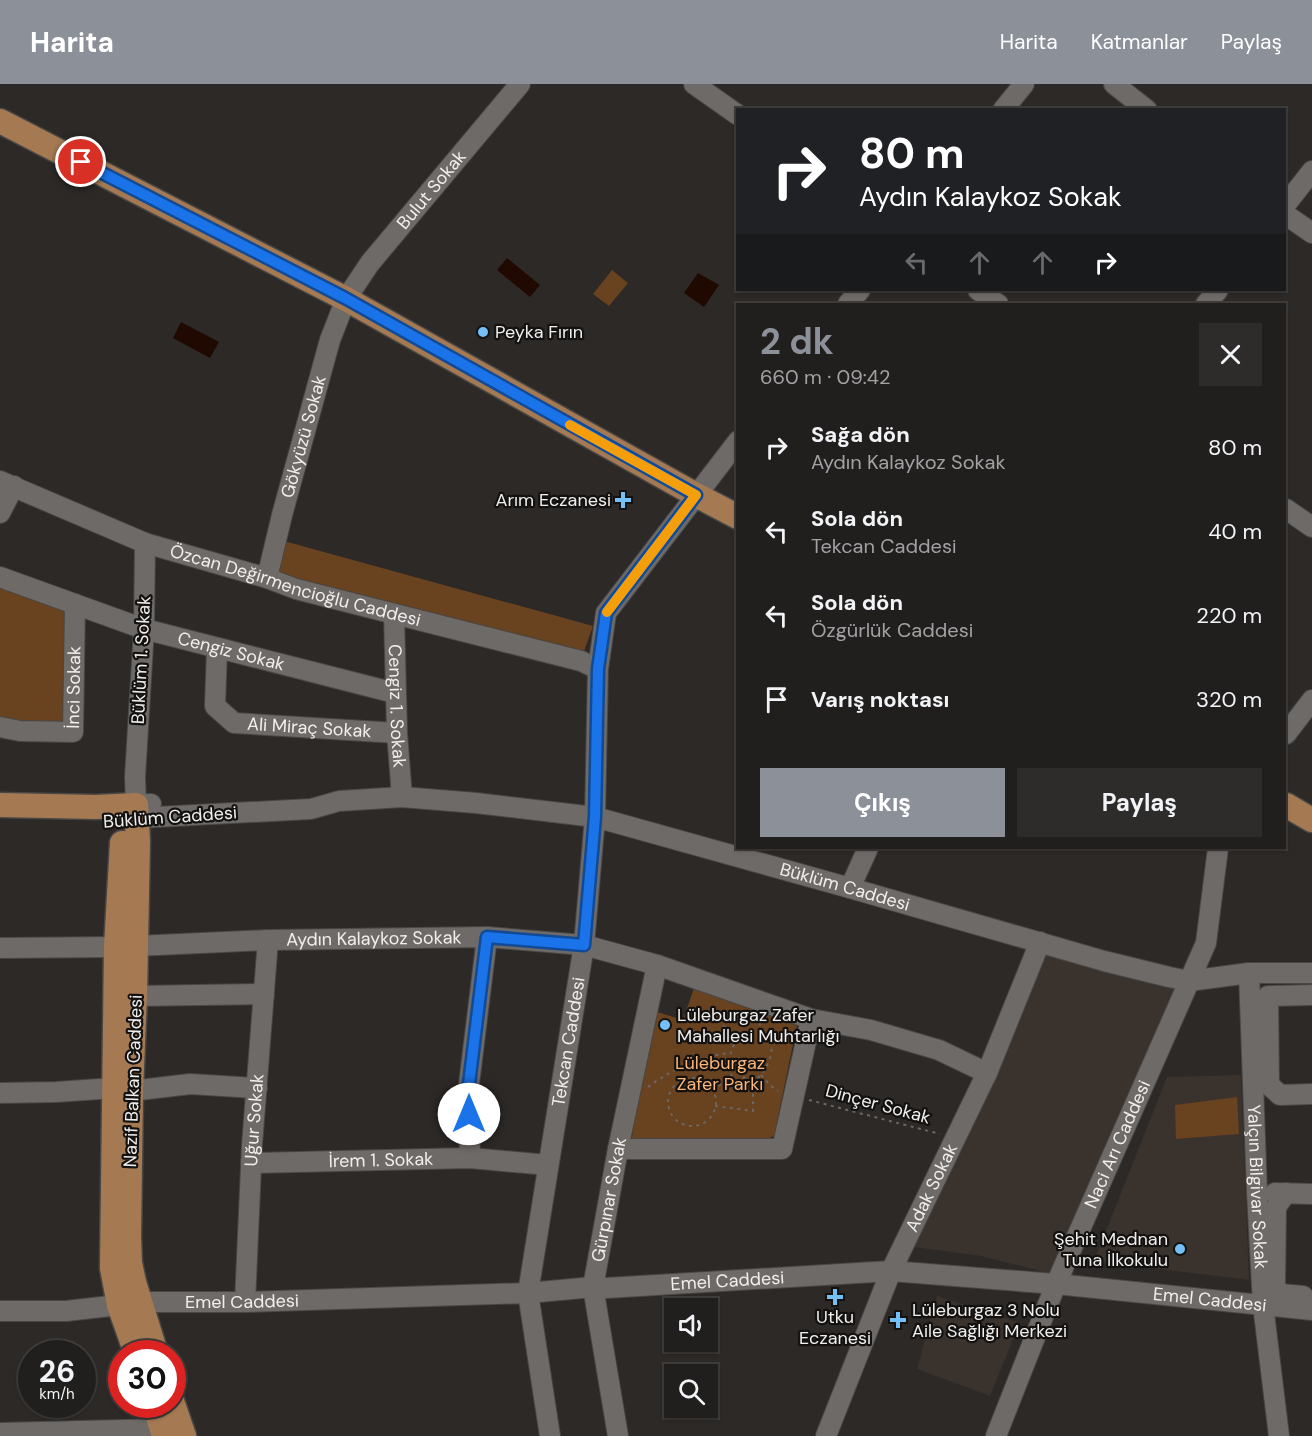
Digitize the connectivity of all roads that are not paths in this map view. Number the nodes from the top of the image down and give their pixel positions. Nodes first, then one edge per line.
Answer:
1 (520, 84) edge
2 (694, 84) edge
3 (1024, 84) edge
4 (1114, 84) edge
5 (1005, 108) edge
6 (1144, 108) edge
7 (736, 114) edge
8 (0, 121) edge
9 (1312, 171) edge
10 (1286, 204) edge
11 (1286, 215) edge
12 (1312, 233) edge
13 (859, 291) edge
14 (979, 291) edge
15 (1217, 291) edge
16 (345, 298) junction
17 (849, 303) edge
18 (997, 303) edge
19 (1207, 303) edge
20 (736, 444) edge
21 (7, 484) edge
22 (696, 495) junction
23 (1286, 509) edge
24 (0, 513) edge
25 (736, 516) edge
26 (1312, 526) edge
27 (146, 543) junction
28 (0, 578) edge
29 (267, 578) junction
30 (75, 604) junction
31 (394, 614) junction
32 (144, 629) junction
33 (217, 648) junction
34 (598, 669) junction
35 (395, 693) junction
36 (1312, 700) edge
37 (0, 727) edge
38 (397, 733) junction
39 (1286, 734) edge
40 (402, 797) junction
41 (0, 805) edge
42 (1286, 805) edge
43 (130, 812) junction
44 (595, 817) junction
45 (1312, 820) edge
46 (0, 821) edge
47 (868, 849) edge
48 (1218, 849) edge
49 (850, 888) junction
50 (487, 937) junction
51 (268, 940) junction
52 (1040, 942) junction
53 (584, 945) junction
54 (126, 947) junction
55 (0, 948) edge
56 (657, 965) junction
57 (1249, 973) junction
58 (1312, 973) edge
59 (1189, 981) junction
60 (264, 994) junction
61 (1312, 995) edge
62 (135, 996) junction
63 (811, 1019) junction
64 (987, 1073) junction
65 (256, 1088) junction
66 (123, 1089) junction
67 (0, 1093) edge
68 (1312, 1094) edge
69 (618, 1149) junction
70 (470, 1158) junction
71 (251, 1164) junction
72 (548, 1165) junction
73 (1257, 1193) junction
74 (1286, 1193) junction
75 (1312, 1194) edge
76 (891, 1271) junction
77 (1056, 1284) junction
78 (593, 1287) junction
79 (528, 1293) junction
80 (1312, 1297) edge
81 (245, 1302) junction
82 (129, 1303) junction
83 (1263, 1305) junction
84 (1312, 1310) edge
85 (0, 1311) edge
86 (134, 1340) edge
87 (149, 1340) edge
88 (161, 1418) edge
89 (171, 1418) edge
90 (0, 1433) edge
91 (20, 1434) edge
92 (170, 1434) edge
93 (550, 1436) edge
94 (618, 1436) edge
95 (826, 1436) edge
96 (996, 1436) edge
97 (1279, 1436) edge

1 - 16 street, Bulut Sokak
2 - 7 street
3 - 5 street
4 - 6 street
8 - 16 main road
9 - 10 street
11 - 12 street
13 - 17 street
14 - 18 street
15 - 19 street
16 - 22 main road
16 - 29 street, Gökyüzü Sokak
20 - 22 street, Tekcan Caddesi
21 - 24 street
21 - 27 street, Özcan Değirmencioğlu Caddesi
22 - 25 main road
22 - 34 street, Tekcan Caddesi
23 - 26 street
27 - 29 street, Özcan Değirmencioğlu Caddesi
27 - 32 street, Büklüm 1. Sokak
28 - 30 street, Cengiz Sokak
29 - 31 street, Özcan Değirmencioğlu Caddesi
30 - 32 street, Cengiz Sokak
30 - 37 street, İnci Sokak
31 - 34 street, Özcan Değirmencioğlu Caddesi
31 - 35 street, Cengiz 1. Sokak
32 - 33 street, Cengiz Sokak
32 - 43 street, Büklüm 1. Sokak
33 - 35 street, Cengiz Sokak
33 - 38 street, Ali Miraç Sokak
34 - 44 street, Tekcan Caddesi
35 - 38 street, Cengiz 1. Sokak
36 - 39 street
38 - 40 street, Cengiz 1. Sokak
40 - 43 street, Büklüm Caddesi
40 - 44 street, Büklüm Caddesi
41 - 43 main road, Büklüm Caddesi
42 - 45 main road
43 - 46 main road, Büklüm Caddesi
43 - 54 main road, Nazif Balkan Caddesi
44 - 49 street, Büklüm Caddesi
44 - 53 street, Tekcan Caddesi
47 - 49 street
48 - 59 street, Naci Arı Caddesi
49 - 52 street, Büklüm Caddesi
50 - 51 street, Aydın Kalaykoz Sokak
50 - 53 street, Aydın Kalaykoz Sokak
50 - 70 street
51 - 54 street, Aydın Kalaykoz Sokak
51 - 60 street, Uğur Sokak
52 - 59 street, Büklüm Caddesi
52 - 64 street, Adak Sokak
53 - 56 street, Aydın Kalaykoz Sokak
53 - 72 street, Tekcan Caddesi
54 - 55 street, Aydın Kalaykoz Sokak
54 - 62 main road, Nazif Balkan Caddesi
54 - 66 main road, Nazif Balkan Caddesi
56 - 63 street, Aydın Kalaykoz Sokak
56 - 69 street, Gürpınar Sokak
57 - 58 street, Büklüm Caddesi
57 - 59 street, Büklüm Caddesi
57 - 73 street, Yalçın Bilgivar Sokak
59 - 77 street, Naci Arı Caddesi
60 - 62 street
60 - 65 street, Uğur Sokak
61 - 68 street
62 - 66 main road, Nazif Balkan Caddesi
63 - 64 street, Aydın Kalaykoz Sokak
63 - 69 street
64 - 76 street, Adak Sokak
65 - 66 street
65 - 71 street, Uğur Sokak
66 - 67 street
66 - 82 main road, Nazif Balkan Caddesi
69 - 78 street, Gürpınar Sokak
70 - 71 street, İrem 1. Sokak
70 - 72 street, İrem 1. Sokak
71 - 81 street, Uğur Sokak
72 - 79 street, Tekcan Caddesi
73 - 74 street
73 - 83 street, Yalçın Bilgivar Sokak
74 - 75 street
74 - 80 street
76 - 77 street, Emel Caddesi
76 - 78 street, Emel Caddesi
76 - 95 street, Adak Sokak
77 - 83 street, Emel Caddesi
77 - 96 street, Naci Arı Caddesi
78 - 79 street, Emel Caddesi
78 - 94 street, Gürpınar Sokak
79 - 81 street, Emel Caddesi
79 - 93 street, Tekcan Caddesi
81 - 82 street, Emel Caddesi
82 - 85 street, Emel Caddesi
82 - 86 main road, Nazif Balkan Caddesi
82 - 87 main road, Nazif Balkan Caddesi
83 - 84 street, Emel Caddesi
83 - 97 street, Yalçın Bilgivar Sokak
88 - 92 main road
89 - 92 main road
90 - 91 street
91 - 92 street

